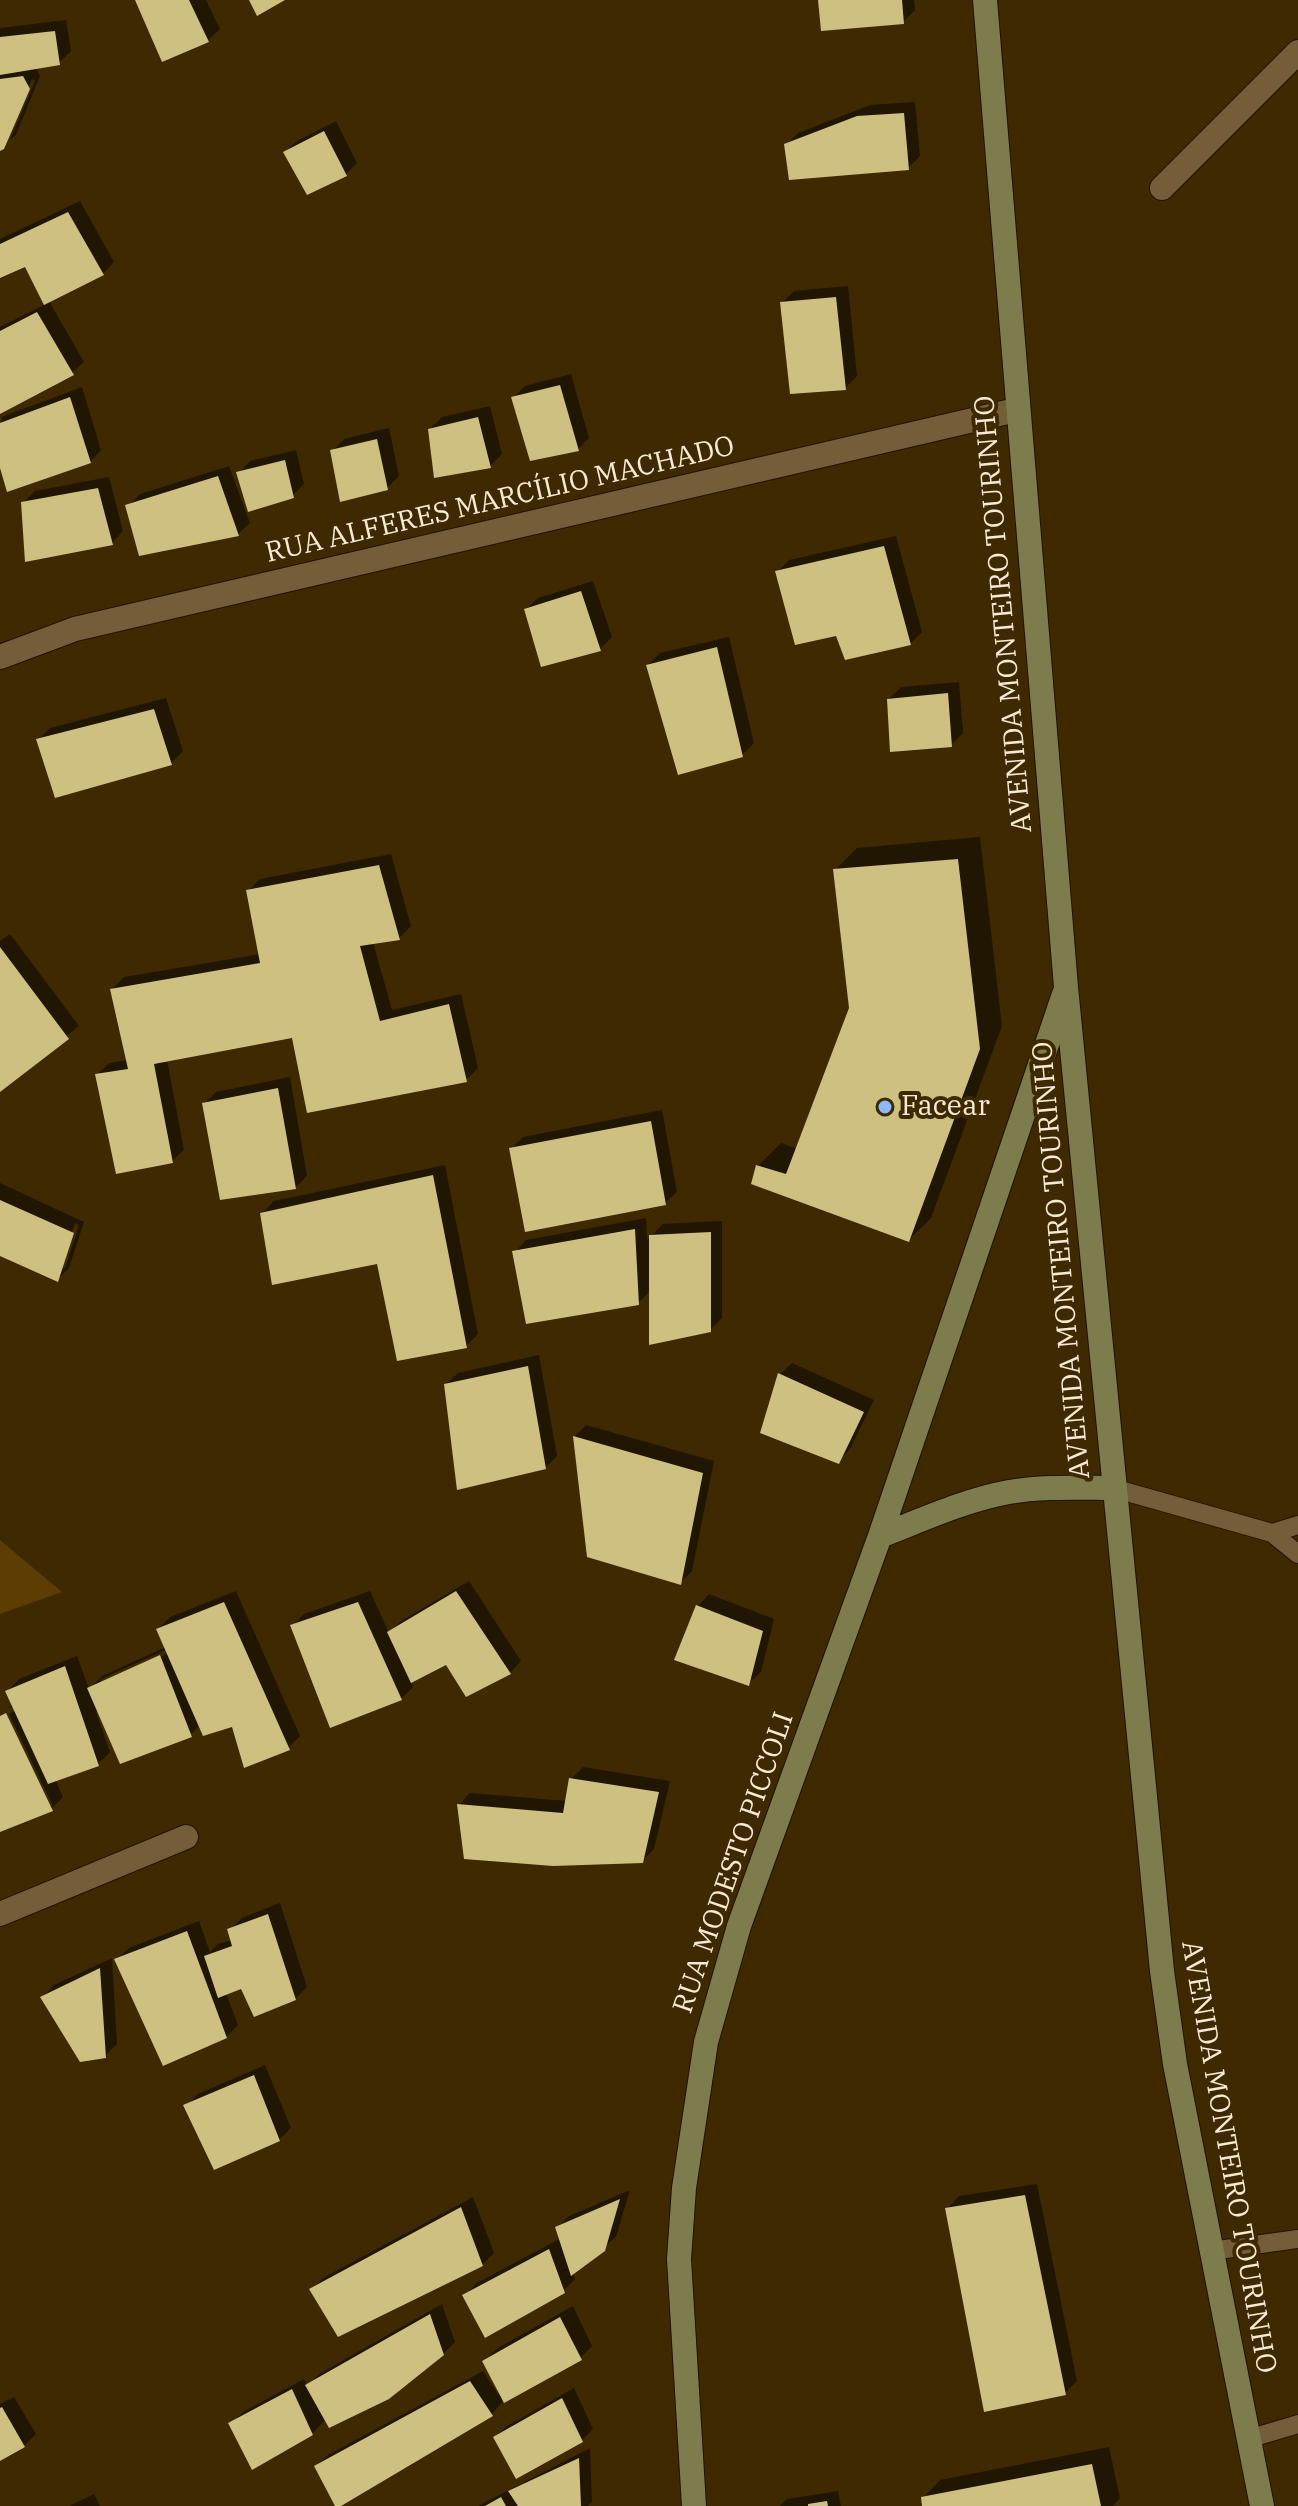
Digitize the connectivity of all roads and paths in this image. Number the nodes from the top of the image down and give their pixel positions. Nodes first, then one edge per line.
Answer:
1 (985, 0) edge
2 (1298, 52) edge
3 (1162, 188) dead end
4 (1016, 410) junction
5 (0, 657) edge
6 (1066, 987) junction
7 (1113, 1488) junction
8 (1298, 1525) edge
9 (1272, 1533) junction
10 (880, 1536) junction
11 (1298, 1554) edge
12 (186, 1837) dead end
13 (0, 1914) edge
14 (1298, 2239) edge
15 (1211, 2251) junction
16 (1298, 2424) edge
17 (1248, 2439) junction
18 (694, 2506) edge
19 (1262, 2506) edge

1 - 4 main road, AVENIDA MONTEIRO TOURINHO
2 - 3 street
4 - 5 street, RUA ALFERES MARCÍLIO MACHADO
4 - 6 main road, AVENIDA MONTEIRO TOURINHO
6 - 7 main road, AVENIDA MONTEIRO TOURINHO
6 - 10 main road, RUA MODESTO PICCOLI
7 - 9 lane
7 - 10 main road
7 - 15 main road, AVENIDA MONTEIRO TOURINHO
8 - 9 lane
9 - 11 lane
10 - 18 main road, RUA MODESTO PICCOLI
12 - 13 street
14 - 15 lane
15 - 17 main road, AVENIDA MONTEIRO TOURINHO
16 - 17 lane
17 - 19 main road, AVENIDA MONTEIRO TOURINHO

